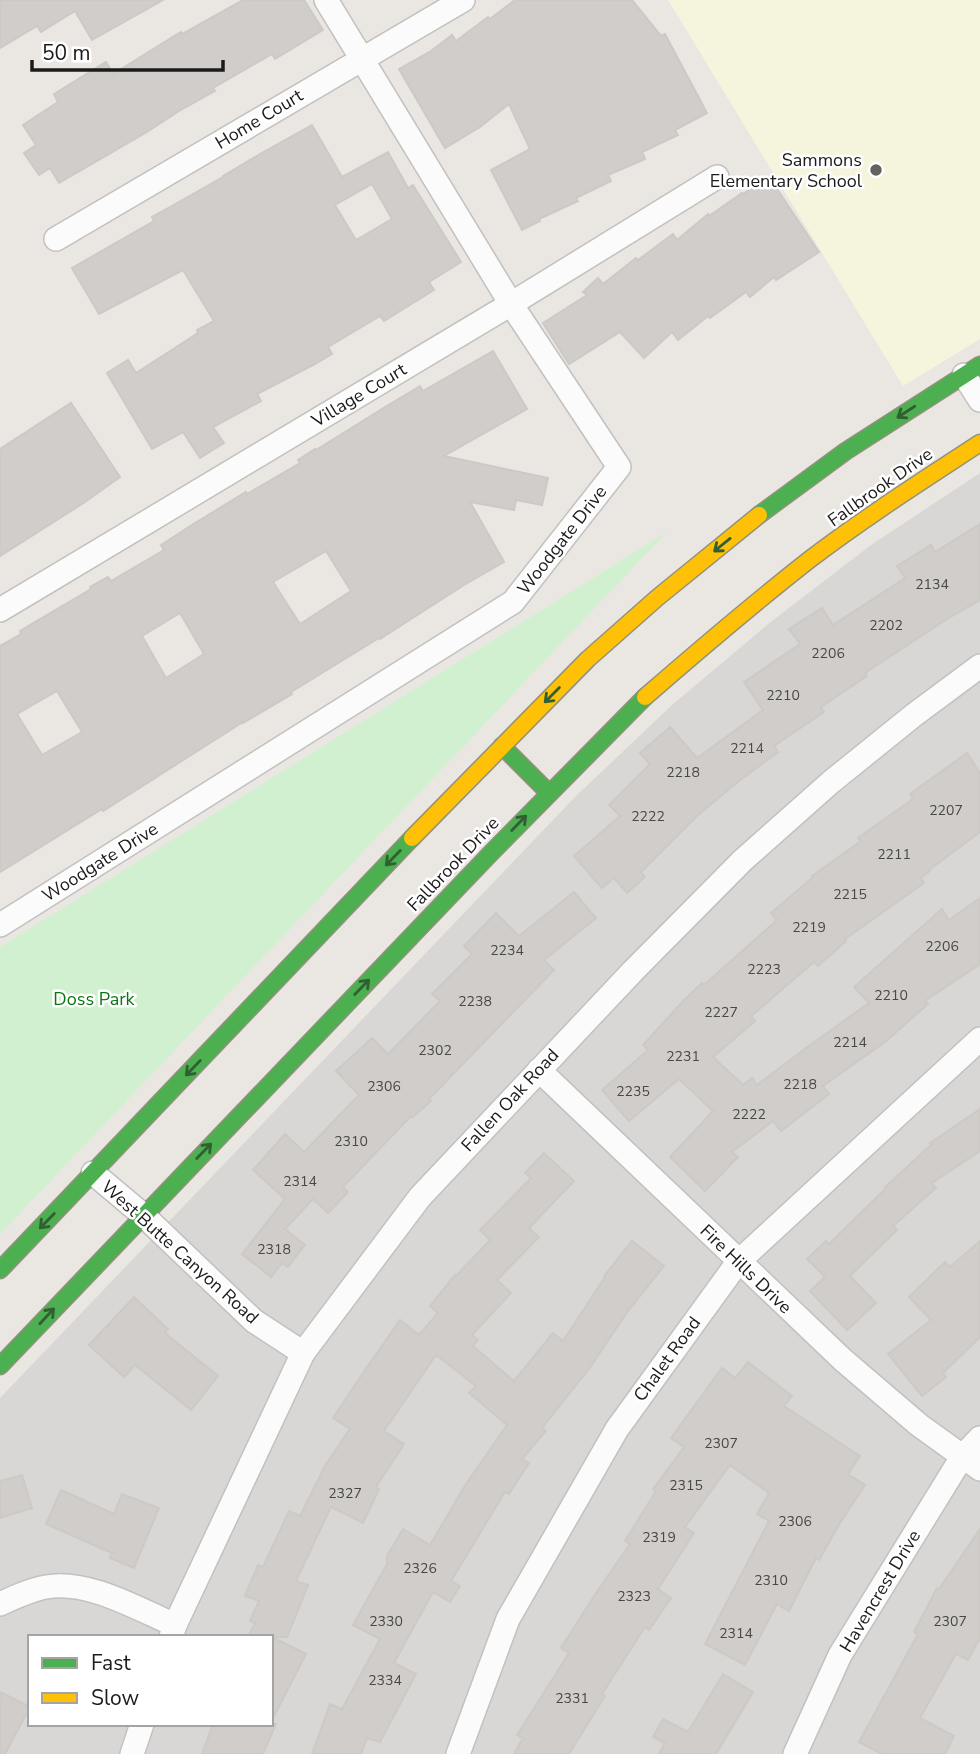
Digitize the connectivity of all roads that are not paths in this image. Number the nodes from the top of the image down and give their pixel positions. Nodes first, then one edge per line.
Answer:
1 (326, 0) edge
2 (463, 0) edge
3 (361, 59) junction
4 (717, 177) dead end
5 (56, 239) dead end
6 (511, 304) junction
7 (972, 370) edge
8 (980, 400) edge
9 (980, 443) edge
10 (0, 610) edge
11 (980, 666) edge
12 (502, 746) junction
13 (549, 793) junction
14 (0, 925) edge
15 (980, 1039) edge
16 (539, 1070) junction
17 (93, 1173) junction
18 (143, 1215) junction
19 (738, 1262) junction
20 (0, 1270) edge
21 (303, 1353) junction
22 (0, 1366) edge
23 (980, 1438) edge
24 (971, 1463) edge
25 (0, 1604) edge
26 (173, 1631) edge
27 (141, 1726) edge
28 (132, 1754) edge
29 (458, 1754) edge
30 (795, 1754) edge

1 - 3 street, Woodgate Drive
2 - 3 street, Home Court
3 - 5 street, Home Court
3 - 6 street, Woodgate Drive
4 - 6 street, Village Court
6 - 10 street, Village Court
6 - 14 street, Woodgate Drive
7 - 8 street
7 -> 12 main road
9 - 13 main road, Fallbrook Drive
11 - 16 street, Fallen Oak Road
12 - 13 main road
12 -> 17 main road
18 -> 13 main road, Fallbrook Drive
15 - 19 street, Chalet Road
16 - 19 street, Fire Hills Drive
16 - 21 street, Fallen Oak Road
17 - 18 street, West Butte Canyon Road
17 -> 20 main road
18 - 21 street, West Butte Canyon Road
22 -> 18 main road, Fallbrook Drive
19 - 24 street, Fire Hills Drive
19 - 29 street, Chalet Road
21 - 26 street, Fallen Oak Road
23 - 24 street, Havencrest Drive
24 - 30 street, Havencrest Drive
25 - 26 street
27 - 28 street

